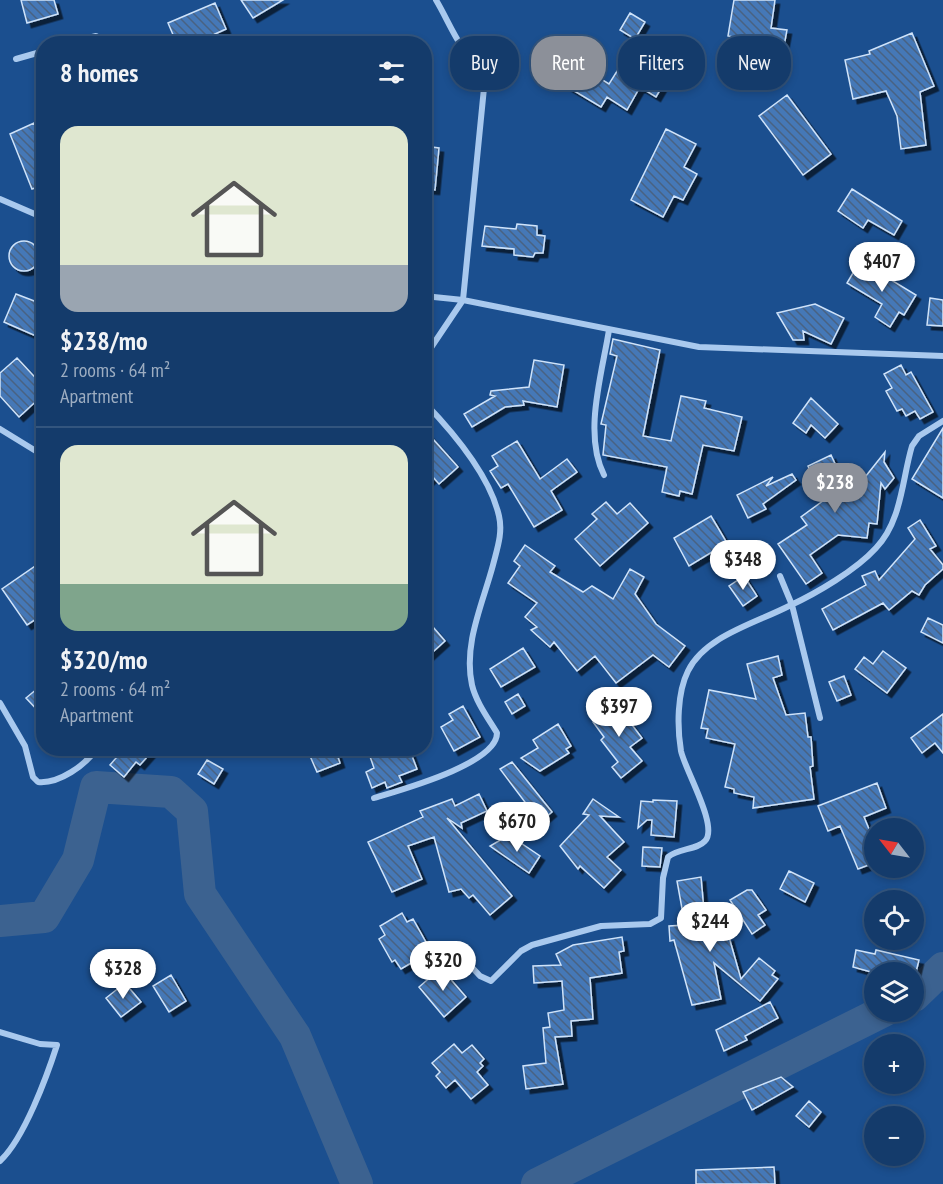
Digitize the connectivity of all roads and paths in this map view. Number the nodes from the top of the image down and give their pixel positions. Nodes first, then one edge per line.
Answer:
1 (436, 0) edge
2 (36, 53) edge
3 (16, 59) dead end
4 (0, 199) edge
5 (36, 215) edge
6 (432, 297) edge
7 (463, 300) junction
8 (609, 330) junction
9 (432, 346) edge
10 (943, 356) edge
11 (432, 411) edge
12 (943, 421) edge
13 (0, 429) edge
14 (36, 451) edge
15 (604, 476) dead end
16 (780, 576) dead end
17 (792, 605) junction
18 (0, 703) edge
19 (820, 718) dead end
20 (92, 756) edge
21 (374, 798) dead end
22 (467, 962) dead end
23 (0, 1032) edge
24 (0, 1161) edge

1 - 7 street
2 - 3 street
4 - 5 street
6 - 7 street
7 - 8 street
7 - 9 street
8 - 10 street
8 - 15 street
11 - 21 street
12 - 17 street
13 - 14 street
16 - 17 street
17 - 19 street
17 - 22 street
18 - 20 street
23 - 24 street

